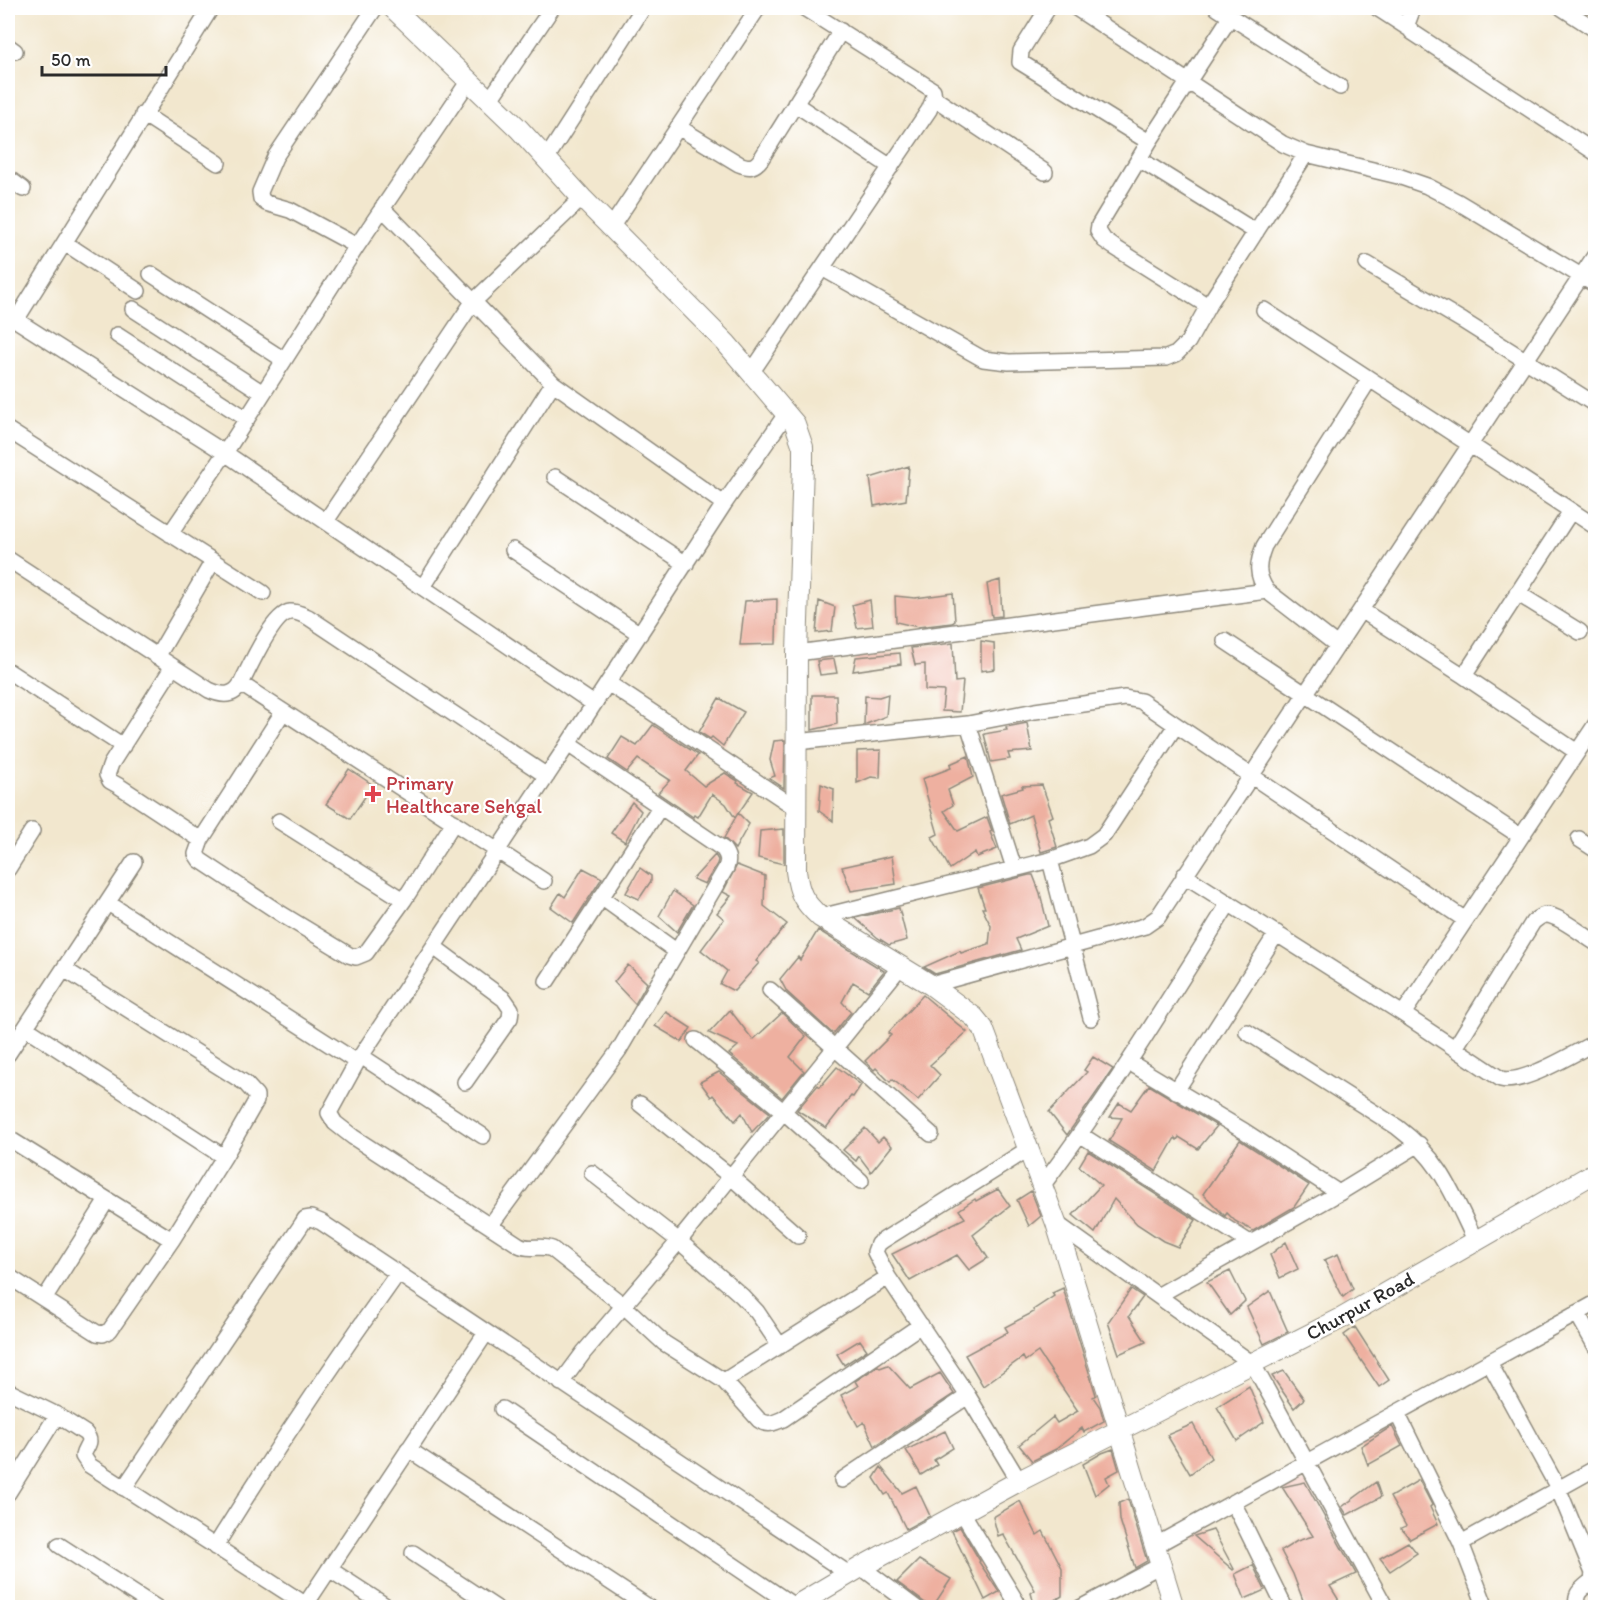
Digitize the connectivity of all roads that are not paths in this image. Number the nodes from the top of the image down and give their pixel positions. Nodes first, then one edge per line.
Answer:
1 (211, 8) edge
2 (375, 8) edge
3 (393, 8) edge
4 (552, 8) edge
5 (643, 8) edge
6 (758, 8) edge
7 (804, 8) edge
8 (1048, 8) edge
9 (1076, 8) edge
10 (1217, 8) edge
11 (1377, 8) edge
12 (1413, 8) edge
13 (1562, 8) edge
14 (1231, 16) junction
15 (1408, 28) junction
16 (1596, 30) edge
17 (841, 31) junction
18 (468, 82) junction
19 (1188, 83) junction
20 (1340, 87) dead end
21 (934, 98) junction
22 (489, 101) junction
23 (795, 104) junction
24 (143, 114) junction
25 (678, 126) junction
26 (1149, 142) junction
27 (1596, 153) edge
28 (1306, 154) junction
29 (546, 159) junction
30 (1139, 159) junction
31 (218, 164) dead end
32 (891, 166) junction
33 (1045, 172) dead end
34 (8, 178) edge
35 (23, 189) dead end
36 (582, 198) junction
37 (382, 208) junction
38 (612, 226) junction
39 (1256, 232) junction
40 (65, 243) junction
41 (357, 246) junction
42 (1596, 254) edge
43 (1367, 264) dead end
44 (822, 268) junction
45 (151, 274) dead end
46 (1581, 276) junction
47 (1596, 285) edge
48 (138, 291) dead end
49 (473, 302) junction
50 (1208, 306) junction
51 (133, 309) dead end
52 (1264, 310) dead end
53 (117, 335) dead end
54 (1524, 359) junction
55 (284, 360) junction
56 (752, 373) junction
57 (1369, 380) junction
58 (553, 383) junction
59 (263, 393) junction
60 (1596, 405) edge
61 (786, 414) junction
62 (247, 419) junction
63 (8, 430) edge
64 (1470, 443) junction
65 (225, 453) junction
66 (555, 477) dead end
67 (724, 504) junction
68 (1571, 511) junction
69 (326, 521) junction
70 (1596, 527) edge
71 (170, 534) junction
72 (513, 550) dead end
73 (8, 559) edge
74 (213, 561) junction
75 (686, 564) junction
76 (423, 587) junction
77 (1267, 591) junction
78 (263, 593) dead end
79 (1517, 593) junction
80 (1360, 610) junction
81 (1580, 632) dead end
82 (640, 634) junction
83 (1225, 641) dead end
84 (1337, 645) junction
85 (797, 653) junction
86 (157, 657) junction
87 (172, 668) junction
88 (8, 671) edge
89 (1464, 676) junction
90 (608, 683) junction
91 (241, 684) junction
92 (1305, 693) junction
93 (594, 704) junction
94 (283, 711) junction
95 (968, 724) junction
96 (1176, 724) junction
97 (1596, 724) edge
98 (796, 742) junction
99 (568, 744) junction
100 (123, 746) junction
101 (1577, 752) junction
102 (547, 776) junction
103 (1251, 776) junction
104 (660, 807) junction
105 (796, 808) junction
106 (279, 821) dead end
107 (454, 822) junction
108 (32, 831) dead end
109 (1520, 836) junction
110 (1579, 839) dead end
111 (201, 840) junction
112 (1596, 850) edge
113 (498, 851) junction
114 (1050, 860) junction
115 (134, 862) dead end
116 (1014, 868) junction
117 (8, 869) edge
118 (1184, 875) junction
119 (544, 881) dead end
120 (601, 897) junction
121 (404, 900) junction
122 (108, 903) junction
123 (1230, 903) junction
124 (820, 917) junction
125 (1464, 919) junction
126 (1277, 933) junction
127 (1596, 943) edge
128 (434, 947) junction
129 (1072, 947) junction
130 (676, 951) junction
131 (900, 967) junction
132 (64, 969) junction
133 (547, 981) dead end
134 (931, 986) junction
135 (770, 990) dead end
136 (1403, 1014) junction
137 (1091, 1018) dead end
138 (26, 1028) junction
139 (1247, 1032) dead end
140 (696, 1040) dead end
141 (1596, 1042) edge
142 (835, 1048) junction
143 (1455, 1048) junction
144 (8, 1055) edge
145 (359, 1059) junction
146 (1129, 1062) junction
147 (465, 1082) dead end
148 (1176, 1091) junction
149 (640, 1104) dead end
150 (784, 1112) junction
151 (931, 1134) dead end
152 (1081, 1135) junction
153 (483, 1136) dead end
154 (8, 1138) edge
155 (1419, 1144) junction
156 (1030, 1148) junction
157 (224, 1157) junction
158 (1596, 1172) edge
159 (592, 1173) dead end
160 (730, 1176) junction
161 (861, 1181) dead end
162 (1042, 1186) junction
163 (1339, 1193) junction
164 (107, 1200) junction
165 (1056, 1222) junction
166 (490, 1226) junction
167 (798, 1236) dead end
168 (172, 1240) junction
169 (1475, 1240) junction
170 (679, 1241) junction
171 (1250, 1243) junction
172 (398, 1273) junction
173 (8, 1275) edge
174 (888, 1277) junction
175 (1159, 1295) junction
176 (45, 1298) junction
177 (1596, 1304) edge
178 (624, 1306) junction
179 (1577, 1313) junction
180 (921, 1325) junction
181 (486, 1333) junction
182 (780, 1346) junction
183 (1596, 1347) edge
184 (1489, 1362) junction
185 (1253, 1364) junction
186 (724, 1381) junction
187 (561, 1383) junction
188 (8, 1391) edge
189 (968, 1396) junction
190 (502, 1409) dead end
191 (1397, 1413) junction
192 (57, 1415) junction
193 (1119, 1429) junction
194 (408, 1449) junction
195 (1308, 1461) junction
196 (1596, 1468) edge
197 (842, 1480) dead end
198 (1018, 1481) junction
199 (124, 1488) junction
200 (1558, 1488) junction
201 (8, 1493) edge
202 (1233, 1502) junction
203 (962, 1512) junction
204 (1461, 1543) junction
205 (59, 1545) dead end
206 (1156, 1545) junction
207 (215, 1547) junction
208 (412, 1553) dead end
209 (1161, 1565) junction
210 (329, 1569) junction
211 (855, 1571) junction
212 (309, 1606) edge
213 (793, 1607) edge
214 (157, 1608) edge
215 (389, 1608) edge
216 (496, 1608) edge
217 (650, 1608) edge
218 (916, 1608) edge
219 (1020, 1608) edge
220 (1080, 1608) edge
221 (1174, 1608) edge
222 (1285, 1608) edge
223 (1386, 1608) edge
224 (1486, 1608) edge
225 (1578, 1608) edge

1 - 24 street
2 - 41 street
3 - 18 street
4 - 22 street
5 - 29 street
6 - 25 street
7 - 17 street
8 - 26 street
9 - 19 street
10 - 14 street
11 - 15 street
12 - 15 street
13 - 16 street
14 - 19 street
14 - 20 street
15 - 27 street
17 - 21 street
17 - 23 street
18 - 22 street
18 - 37 street
19 - 26 street
19 - 28 street
21 - 32 street
21 - 33 street
22 - 29 street
23 - 25 street
23 - 32 street
24 - 31 street
24 - 40 street
25 - 38 street
26 - 30 street
28 - 39 street
28 - 46 street
29 - 36 street
30 - 39 street
30 - 50 street
32 - 44 street
34 - 35 street
36 - 38 street
36 - 49 street
37 - 41 street
37 - 49 street
38 - 56 street
39 - 50 street
40 - 48 street
40 - 65 street
41 - 55 street
42 - 46 street
43 - 54 street
44 - 50 street
44 - 56 street
45 - 55 street
46 - 47 street
46 - 54 street
49 - 58 street
49 - 69 street
51 - 59 street
52 - 57 street
53 - 62 street
54 - 60 street
54 - 64 street
55 - 59 street
56 - 61 street
57 - 64 street
57 - 77 street
58 - 67 street
58 - 76 street
59 - 62 street
61 - 67 street
61 - 85 street
62 - 65 street
63 - 71 street
64 - 68 street
64 - 80 street
65 - 69 street
65 - 71 street
66 - 75 street
67 - 75 street
68 - 70 street
68 - 79 street
69 - 76 street
71 - 74 street
72 - 82 street
73 - 86 street
74 - 78 street
74 - 86 street
75 - 82 street
76 - 93 street
77 - 84 street
77 - 85 street
79 - 81 street
79 - 89 street
80 - 84 street
80 - 89 street
82 - 90 street
83 - 92 street
84 - 92 street
85 - 98 street
86 - 87 street
87 - 91 street
87 - 100 street
88 - 100 street
89 - 101 street
90 - 93 street
90 - 105 street
91 - 94 street
91 - 102 street
92 - 103 street
92 - 109 street
93 - 99 street
94 - 107 street
94 - 111 street
95 - 96 street
95 - 98 street
95 - 116 street
96 - 103 street
96 - 114 street
97 - 101 street
98 - 105 street
99 - 102 street
99 - 104 street
100 - 111 street
101 - 109 street
102 - 113 street
103 - 118 street
103 - 125 street
104 - 120 street
104 - 130 street
105 - 124 street
106 - 121 street
107 - 113 street
107 - 121 street
108 - 117 street
109 - 125 street
110 - 112 street
111 - 121 street
113 - 119 street
113 - 128 street
114 - 116 street
114 - 129 street
115 - 122 street
116 - 124 street
118 - 123 street
118 - 129 street
120 - 130 street
120 - 133 street
122 - 132 street
122 - 145 street
123 - 126 street
123 - 146 street
124 - 131 street
125 - 136 street
126 - 136 street
126 - 148 street
127 - 143 street
128 - 145 street
128 - 147 street
129 - 134 street
129 - 137 street
130 - 166 street
131 - 134 street
131 - 142 street
132 - 138 street
132 - 157 street
134 - 156 street
135 - 142 street
136 - 143 street
138 - 144 street
138 - 157 street
139 - 155 street
140 - 150 street
141 - 143 street
142 - 150 street
142 - 151 street
145 - 153 street
145 - 166 street
146 - 148 street
146 - 152 street
148 - 163 street
149 - 160 street
150 - 160 street
150 - 161 street
152 - 162 street
152 - 171 street
154 - 164 street
155 - 163 street
155 - 169 street
156 - 162 street
156 - 174 street
157 - 168 street
158 - 169 street, Churpur Road
159 - 170 street
160 - 167 street
160 - 170 street
162 - 165 street
163 - 171 street
164 - 168 street
164 - 176 street
165 - 175 street
165 - 193 street
166 - 178 street
168 - 176 street
169 - 185 street, Churpur Road
170 - 178 street
170 - 182 street
171 - 175 street
172 - 181 street
172 - 199 street
172 - 207 street
173 - 176 street
174 - 180 street
174 - 182 street
175 - 185 street
177 - 179 street
178 - 186 street
178 - 187 street
179 - 183 street
179 - 184 street
180 - 186 street
180 - 189 street
181 - 187 street
181 - 194 street
182 - 186 street
184 - 191 street
184 - 200 street
185 - 193 street, Churpur Road
185 - 195 street
187 - 211 street
188 - 192 street
189 - 197 street
189 - 198 street
190 - 213 street
191 - 195 street
191 - 204 street
192 - 199 street
192 - 201 street
193 - 198 street, Churpur Road
193 - 206 street
194 - 210 street
194 - 217 street
195 - 202 street
195 - 223 street
196 - 200 street
198 - 203 street, Churpur Road
199 - 207 street
200 - 204 street
200 - 225 street
202 - 206 street
202 - 222 street
203 - 211 street, Churpur Road
203 - 219 street
204 - 224 street
205 - 214 street
206 - 209 street
207 - 212 street
208 - 216 street
209 - 220 street
209 - 221 street
210 - 212 street
210 - 215 street
211 - 213 street, Churpur Road
211 - 218 street

